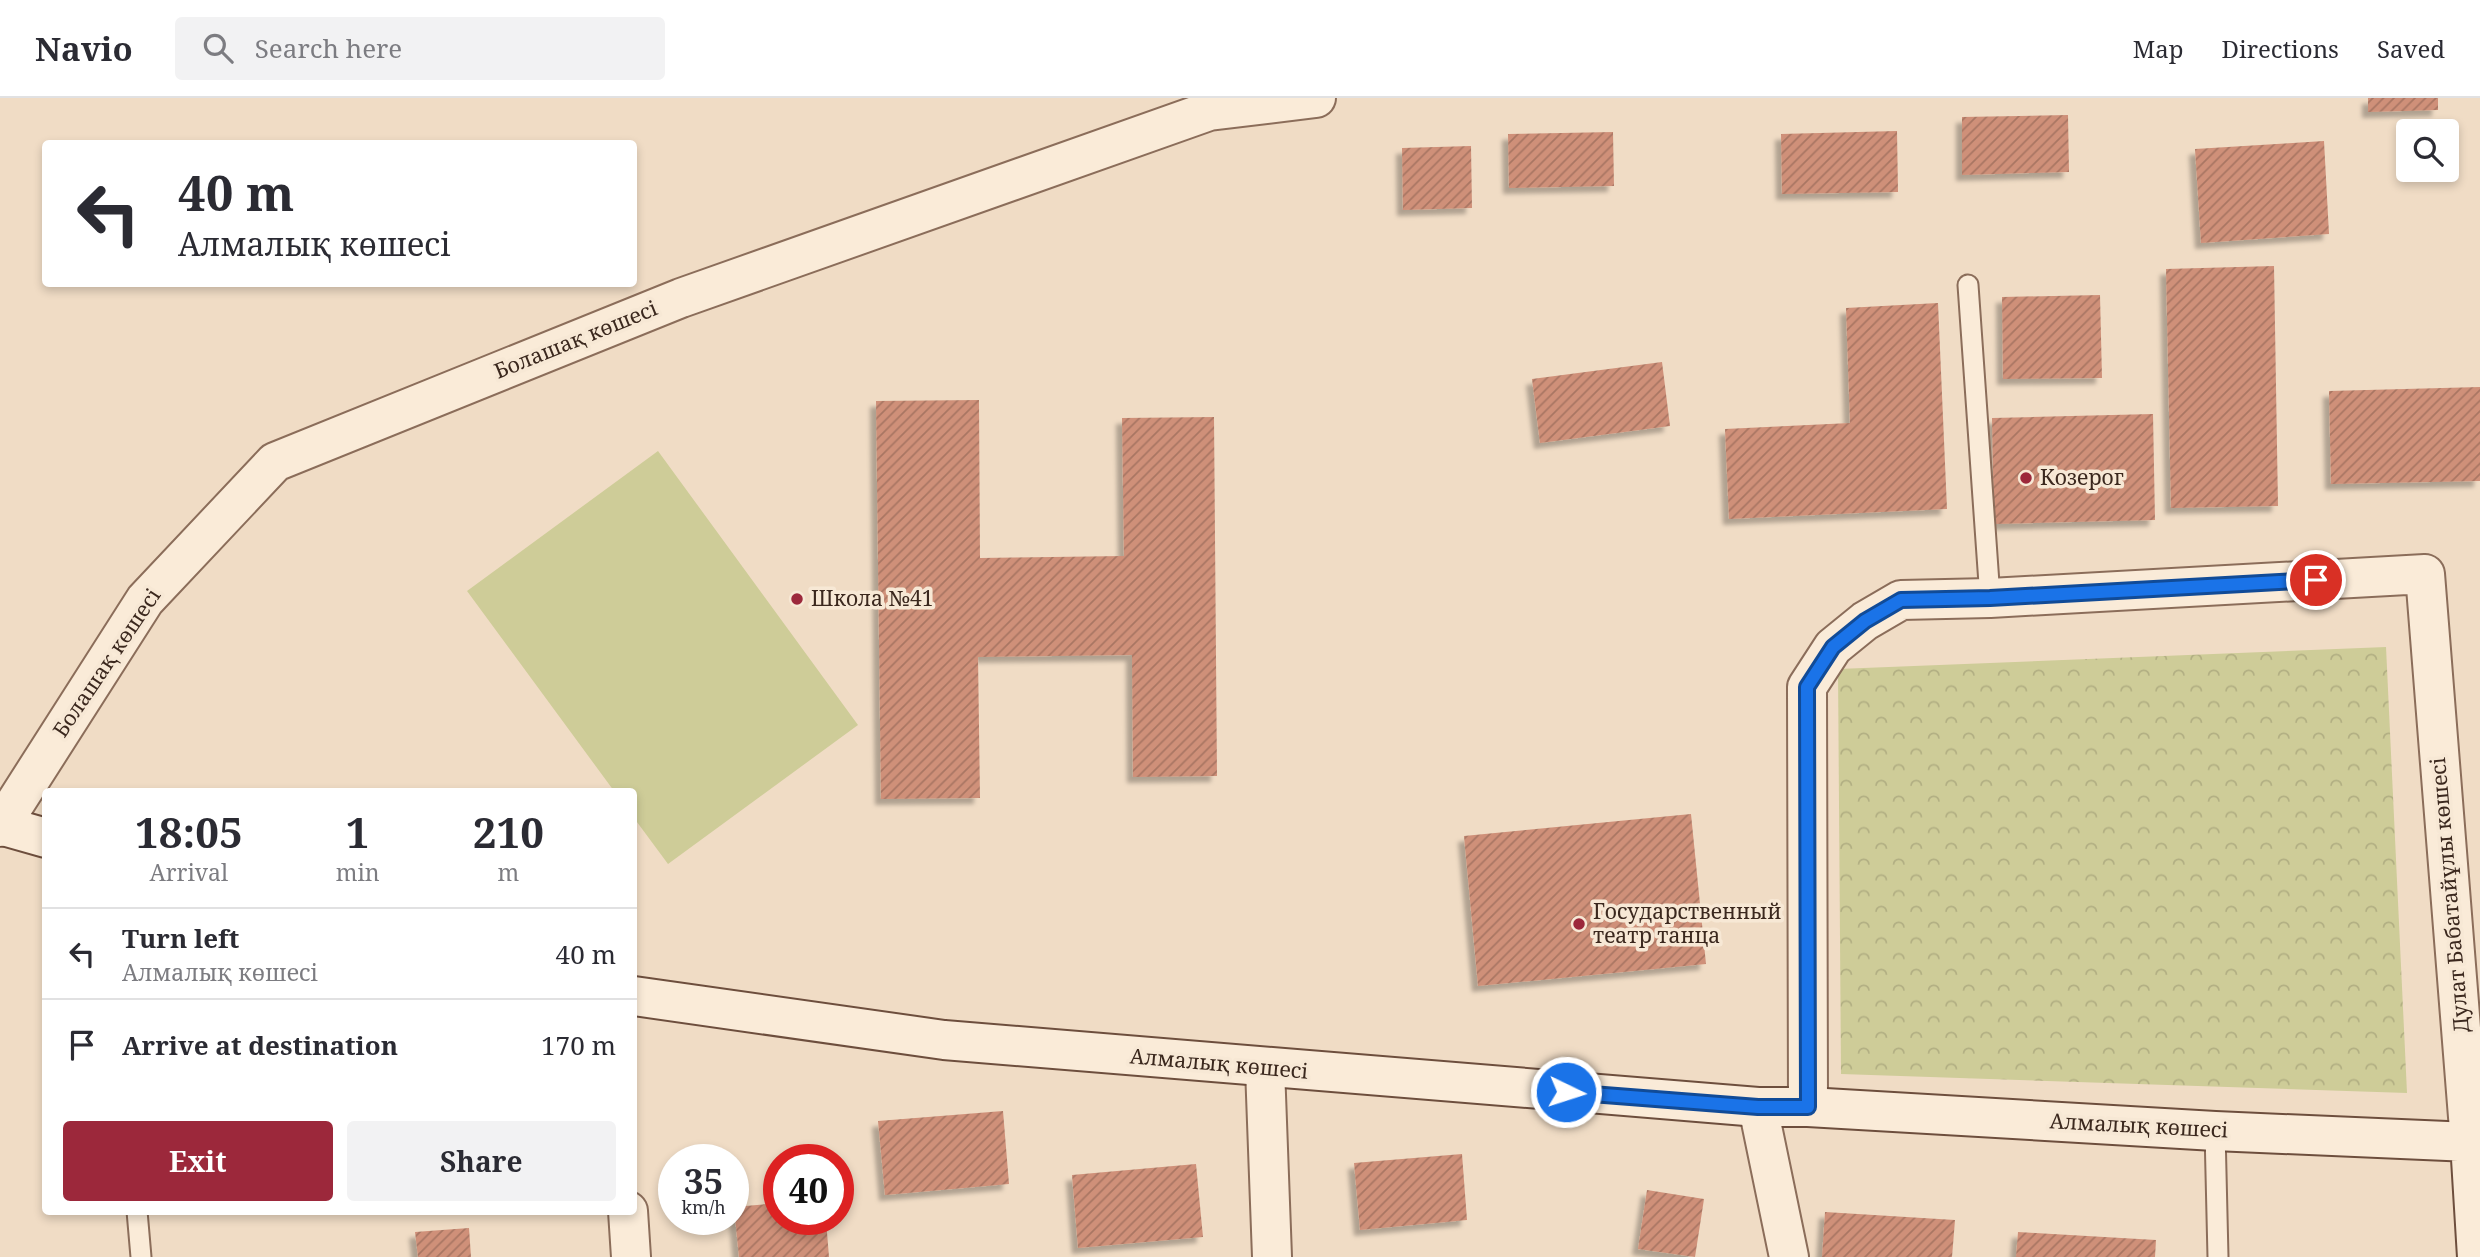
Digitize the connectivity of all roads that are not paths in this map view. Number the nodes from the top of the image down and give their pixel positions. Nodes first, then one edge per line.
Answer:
1 (1316, 98) edge
2 (1208, 104) edge
3 (1968, 285) dead end
4 (1990, 598) junction
5 (1, 825) edge
6 (42, 837) edge
7 (637, 996) edge
8 (1265, 1068) junction
9 (1758, 1107) junction
10 (1808, 1107) junction
11 (2215, 1131) junction
12 (2470, 1142) junction
13 (137, 1215) edge
14 (628, 1215) edge
15 (141, 1257) edge
16 (631, 1257) edge
17 (1272, 1257) edge
18 (1789, 1257) edge
19 (2218, 1257) edge
20 (2477, 1257) edge

1 - 2 street, Болашақ көшесі
2 - 5 street, Болашақ көшесі
3 - 4 lane
4 - 10 street
4 - 12 street, Дулат Бабатайұлы көшесі
5 - 6 street
7 - 8 street, Алмалық көшесі
8 - 9 street, Алмалық көшесі
8 - 17 street
9 - 10 street, Алмалық көшесі
9 - 18 street
10 - 11 street, Алмалық көшесі
11 - 12 street, Алмалық көшесі
11 - 19 lane
12 - 20 street, Дулат Бабатайұлы көшесі
13 - 15 lane
14 - 16 street

